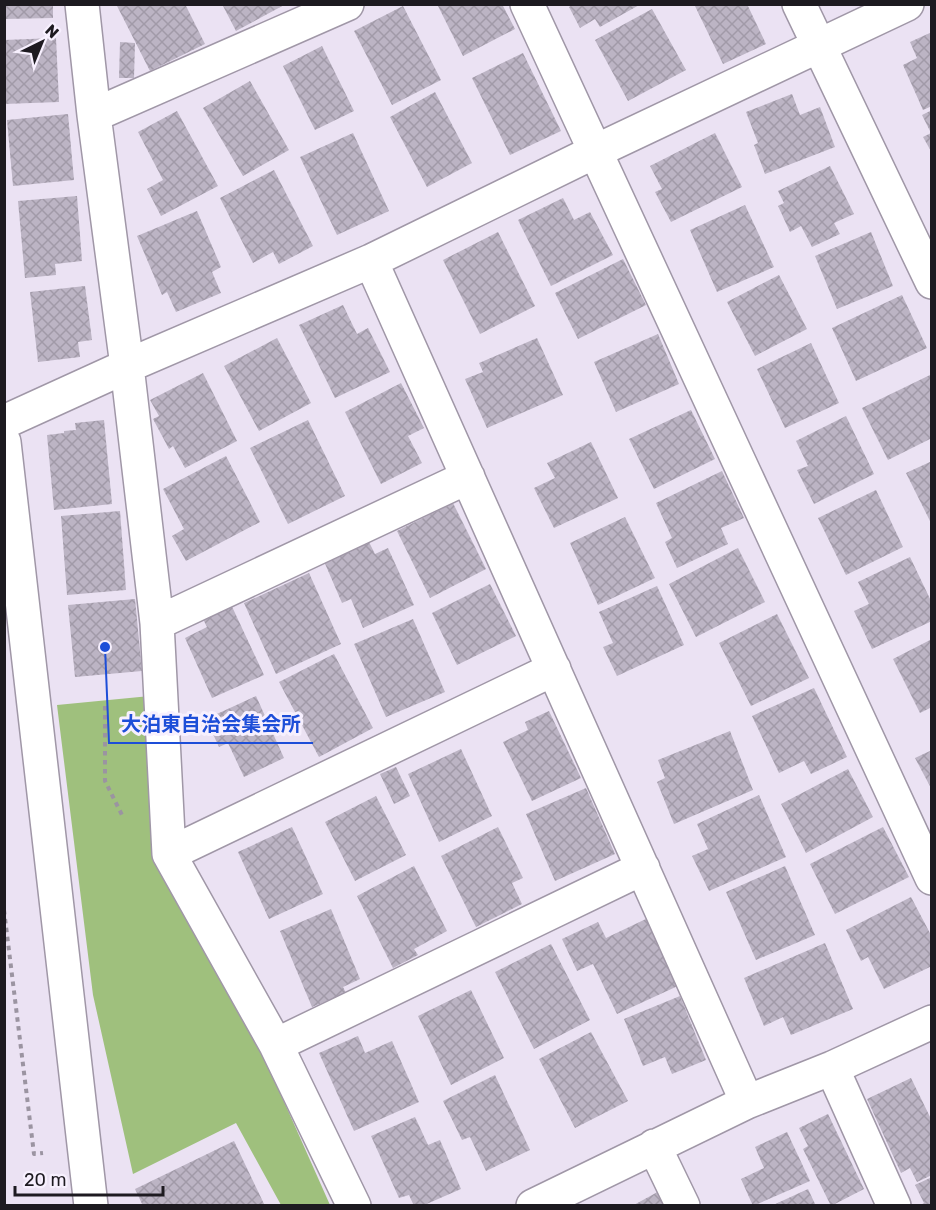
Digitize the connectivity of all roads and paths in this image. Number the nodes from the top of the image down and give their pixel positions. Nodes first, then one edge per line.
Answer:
1 (82, 4) edge
2 (347, 4) edge
3 (527, 4) edge
4 (799, 4) edge
5 (907, 4) edge
6 (818, 46) junction
7 (94, 115) junction
8 (594, 152) junction
9 (371, 261) junction
10 (932, 282) edge
11 (127, 366) junction
12 (4, 422) edge
13 (4, 442) edge
14 (468, 477) junction
15 (157, 624) junction
16 (554, 669) junction
17 (169, 854) junction
18 (643, 868) junction
19 (932, 878) edge
20 (4, 910) edge
21 (932, 1022) edge
22 (276, 1045) junction
23 (832, 1068) junction
24 (747, 1102) junction
25 (654, 1146) junction
26 (34, 1154) dead end
27 (538, 1204) edge
28 (91, 1206) edge
29 (354, 1206) edge
30 (683, 1206) edge
31 (894, 1206) edge

1 - 7 street
2 - 7 street
3 - 8 street
4 - 6 street
5 - 6 street
6 - 8 street
6 - 10 street
7 - 11 street
8 - 9 street
8 - 19 street
9 - 11 street
9 - 14 street
11 - 12 street
11 - 15 street
13 - 28 street
14 - 15 street
14 - 16 street
15 - 17 street
16 - 17 street
16 - 18 street
17 - 22 street
18 - 22 street
18 - 24 street
20 - 26 path
21 - 23 street
22 - 29 street
23 - 24 street
23 - 31 street
24 - 25 street
25 - 27 street
25 - 30 street

